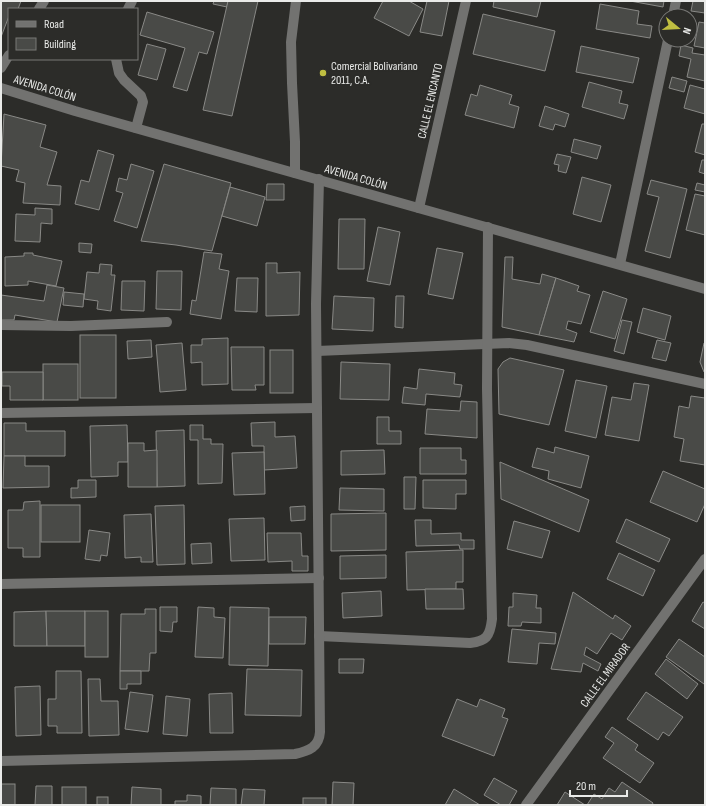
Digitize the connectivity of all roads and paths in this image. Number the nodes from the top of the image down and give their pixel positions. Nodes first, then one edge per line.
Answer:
1 (296, 1) edge
2 (466, 1) edge
3 (666, 48) edge
4 (8, 57) edge
5 (116, 60) edge
6 (1, 68) edge
7 (1, 88) edge
8 (136, 128) junction
9 (295, 173) junction
10 (318, 180) junction
11 (419, 208) junction
12 (488, 227) junction
13 (620, 264) junction
14 (705, 289) edge
15 (167, 322) dead end
16 (1, 325) edge
17 (487, 343) junction
18 (317, 351) junction
19 (705, 384) edge
20 (317, 408) junction
21 (1, 413) edge
22 (705, 559) edge
23 (319, 578) junction
24 (1, 584) edge
25 (320, 636) junction
26 (1, 761) edge
27 (526, 805) edge

1 - 9 street
2 - 11 street, CALLE EL ENCANTO
3 - 13 street
4 - 6 street
5 - 8 street
7 - 8 street, AVENIDA COLÓN
8 - 9 street, AVENIDA COLÓN
9 - 10 street, AVENIDA COLÓN
10 - 11 street, AVENIDA COLÓN
10 - 18 street
11 - 12 street, AVENIDA COLÓN
12 - 13 street, AVENIDA COLÓN
12 - 17 street
13 - 14 street, AVENIDA COLÓN
15 - 16 street
17 - 18 street
17 - 19 street
17 - 25 street
18 - 20 street
20 - 21 street
20 - 23 street
22 - 27 street, CALLE EL MIRADOR
23 - 24 street
23 - 25 street
25 - 26 street

